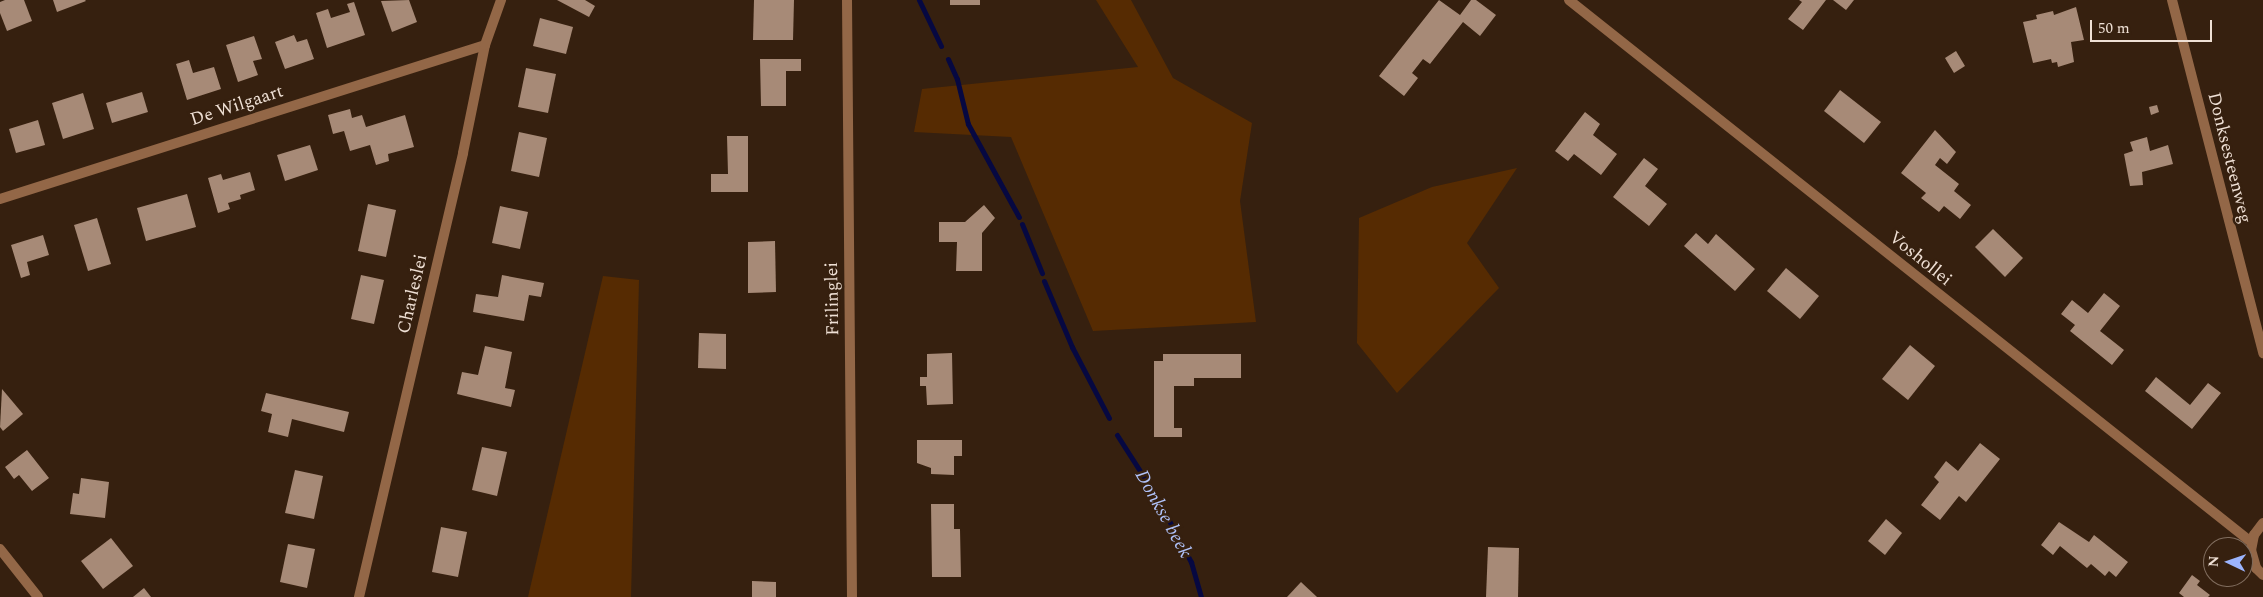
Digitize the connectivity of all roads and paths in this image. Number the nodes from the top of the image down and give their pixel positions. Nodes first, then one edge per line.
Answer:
1 (501, 0) edge
2 (847, 0) edge
3 (1569, 0) edge
4 (2172, 0) edge
5 (485, 45) junction
6 (0, 199) edge
7 (2263, 353) edge
8 (2263, 523) edge
9 (2245, 537) edge
10 (2253, 539) edge
11 (0, 549) edge
12 (2253, 559) edge
13 (2263, 575) edge
14 (38, 597) edge
15 (359, 597) edge
16 (852, 597) edge

1 - 5 street, Charleslei
2 - 16 street, Frilinglei
3 - 9 street, Voshollei
4 - 7 street, Donksesteenweg
5 - 6 street, De Wilgaart
5 - 15 street, Charleslei
8 - 10 street
11 - 14 street
12 - 13 street

